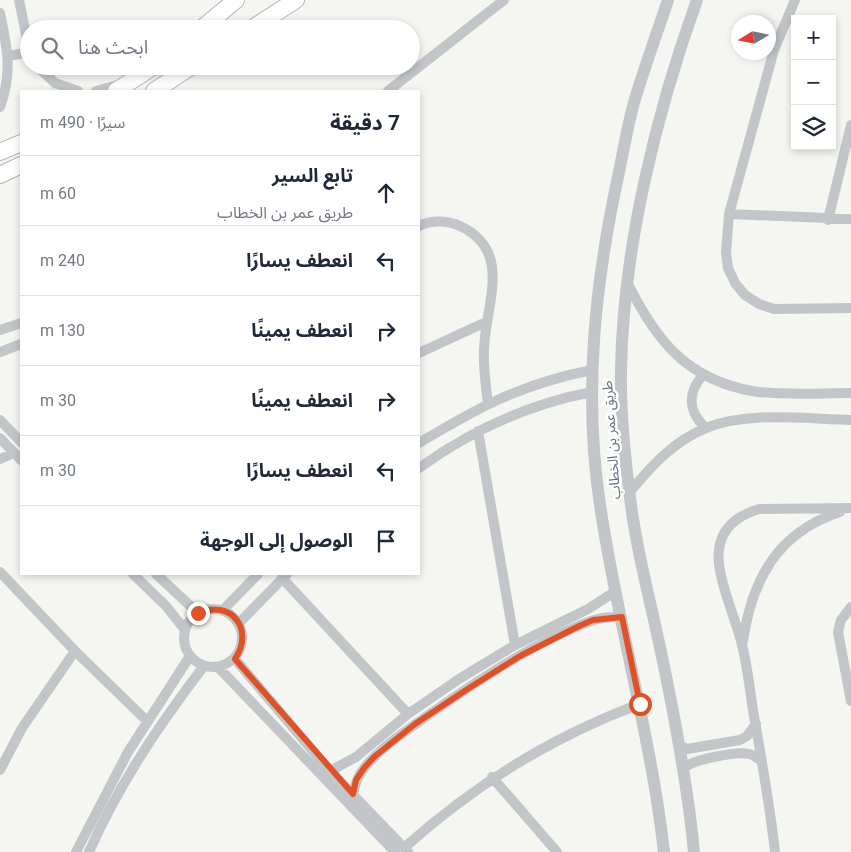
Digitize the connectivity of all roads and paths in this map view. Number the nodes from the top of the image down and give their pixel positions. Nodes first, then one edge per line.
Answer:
1 (20, 0) edge
2 (236, 0) edge
3 (296, 0) edge
4 (504, 0) edge
5 (668, 0) edge
6 (697, 0) edge
7 (795, 0) edge
8 (0, 12) edge
9 (24, 20) edge
10 (213, 20) edge
11 (265, 20) edge
12 (20, 53) edge
13 (9, 56) junction
14 (420, 66) edge
15 (47, 75) edge
16 (141, 75) edge
17 (178, 75) edge
18 (408, 75) edge
19 (134, 80) junction
20 (75, 90) edge
21 (99, 90) edge
22 (118, 90) edge
23 (156, 90) edge
24 (389, 90) edge
25 (0, 107) edge
26 (851, 125) edge
27 (20, 143) edge
28 (0, 152) edge
29 (20, 165) edge
30 (0, 175) edge
31 (730, 214) junction
32 (851, 219) edge
33 (828, 220) junction
34 (420, 226) edge
35 (628, 284) junction
36 (851, 308) edge
37 (486, 322) junction
38 (20, 323) edge
39 (0, 330) edge
40 (20, 344) edge
41 (0, 352) edge
42 (420, 353) edge
43 (592, 370) junction
44 (703, 375) junction
45 (592, 392) junction
46 (851, 393) edge
47 (488, 404) junction
48 (0, 420) edge
49 (851, 420) edge
50 (706, 428) junction
51 (478, 431) junction
52 (0, 438) edge
53 (20, 441) edge
54 (420, 442) edge
55 (18, 457) edge
56 (0, 459) edge
57 (420, 467) edge
58 (630, 492) junction
59 (851, 508) edge
60 (1, 575) edge
61 (134, 575) edge
62 (157, 575) edge
63 (257, 575) edge
64 (284, 576) edge
65 (616, 591) junction
66 (851, 607) edge
67 (223, 610) junction
68 (198, 613) junction
69 (622, 617) junction
70 (239, 623) junction
71 (185, 630) junction
72 (515, 645) junction
73 (742, 645) junction
74 (75, 652) junction
75 (190, 656) junction
76 (235, 659) junction
77 (204, 666) junction
78 (218, 667) junction
79 (851, 701) edge
80 (640, 704) junction
81 (408, 714) junction
82 (148, 721) junction
83 (756, 724) junction
84 (679, 745) junction
85 (762, 762) junction
86 (683, 769) junction
87 (0, 770) edge
88 (330, 771) junction
89 (492, 777) junction
90 (353, 794) junction
91 (402, 851) edge
92 (76, 852) edge
93 (89, 852) edge
94 (557, 852) edge
95 (664, 852) edge
96 (694, 852) edge
97 (775, 852) edge

1 - 9 street
2 - 10 main road
3 - 11 main road
4 - 14 street
5 - 43 street, طريق عمر بن الخطاب
6 - 35 street, طريق عمر بن الخطاب
7 - 31 street
8 - 13 street
12 - 13 street
13 - 25 street
15 - 20 street
16 - 19 main road
17 - 23 main road
18 - 24 street
19 - 21 street
19 - 22 main road
26 - 33 street
27 - 28 main road
29 - 30 main road
31 - 33 street
31 - 36 street
32 - 33 street
34 - 37 street
35 - 44 street
35 - 58 street, طريق عمر بن الخطاب
37 - 42 street
37 - 47 street
38 - 39 street
40 - 41 street
43 - 45 street, طريق عمر بن الخطاب
43 - 47 street
44 - 46 street
44 - 50 street
45 - 51 street
45 - 65 street, طريق عمر بن الخطاب
47 - 54 street
48 - 53 street
49 - 50 street
50 - 58 street
51 - 57 street
51 - 72 street
52 - 55 street
55 - 56 street
58 - 84 street, طريق عمر بن الخطاب
59 - 73 street
59 - 73 street
60 - 74 street
61 - 71 street
62 - 68 street
63 - 67 street
64 - 70 street
64 - 81 street
65 - 69 street, طريق عمر بن الخطاب
65 - 72 street
66 - 79 street
67 - 68 street
67 - 70 street
68 - 71 street
69 - 80 street, طريق عمر بن الخطاب
69 - 90 street
70 - 76 street
71 - 75 street
72 - 81 street
73 - 83 street
74 - 82 street
74 - 87 street
75 - 77 street
75 - 82 street
76 - 78 street
76 - 88 street
77 - 78 street
77 - 93 street
78 - 91 street
80 - 89 street
80 - 95 street, طريق عمر بن الخطاب
81 - 88 street
82 - 92 street
83 - 84 street
83 - 85 street
84 - 86 street, طريق عمر بن الخطاب
85 - 86 street
85 - 97 street
86 - 96 street, طريق عمر بن الخطاب
88 - 90 street
89 - 91 street
89 - 94 street
90 - 91 street

